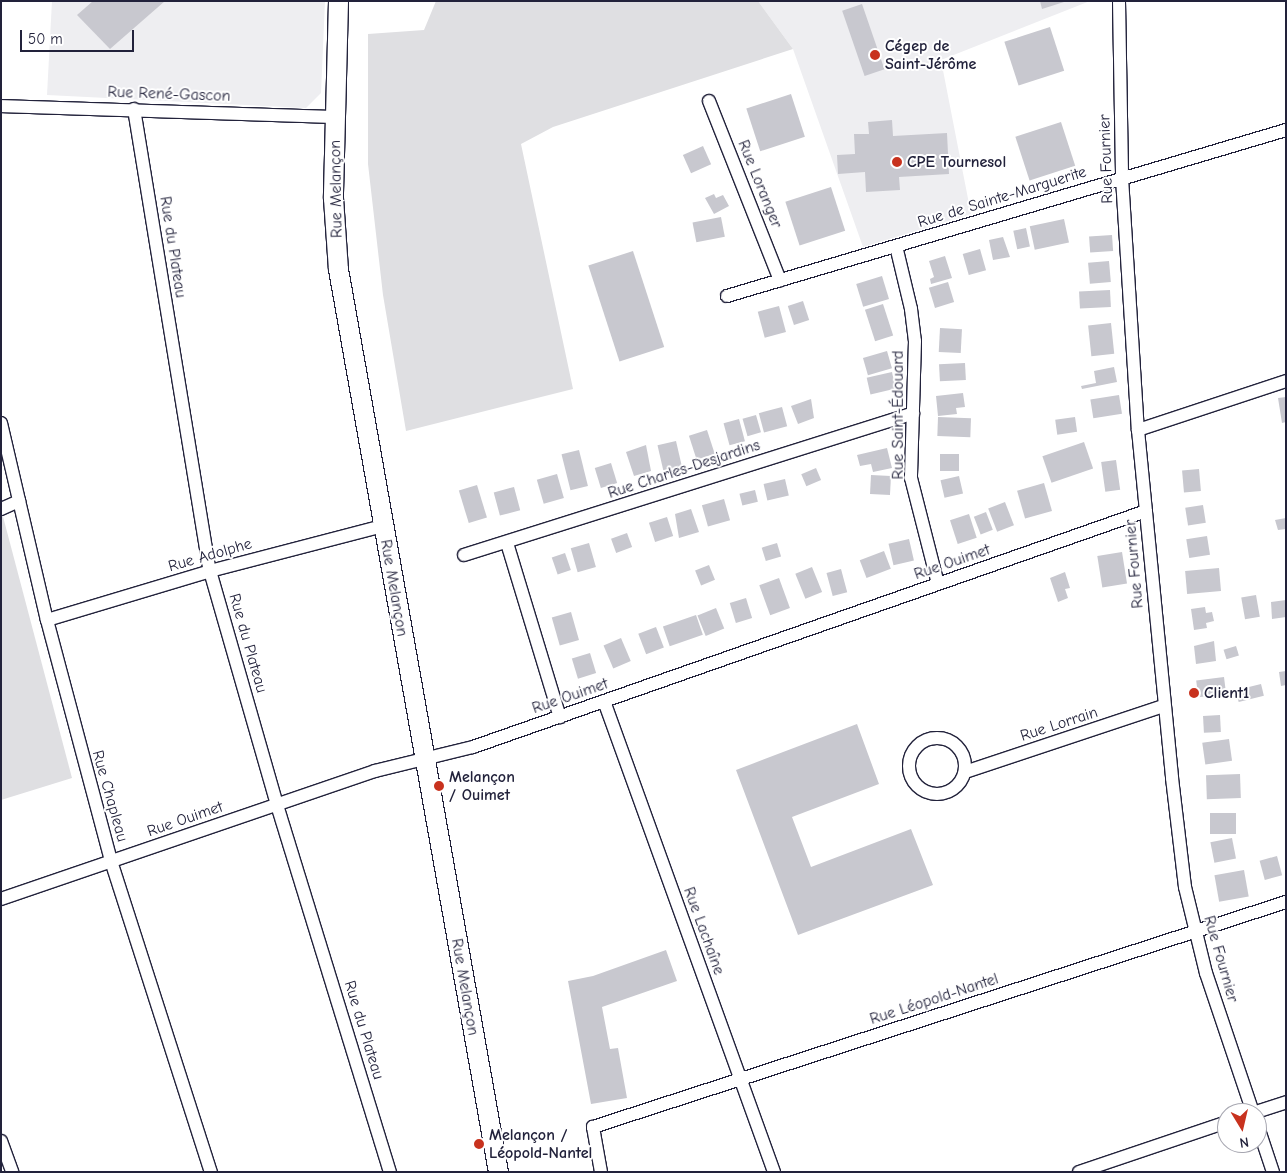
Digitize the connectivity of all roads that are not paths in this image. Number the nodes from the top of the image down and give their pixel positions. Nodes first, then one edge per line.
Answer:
1 (338, 1) edge
2 (1119, 1) edge
3 (709, 101) dead end
4 (1, 106) edge
5 (134, 108) junction
6 (335, 117) junction
7 (1286, 130) edge
8 (1122, 178) junction
9 (896, 246) junction
10 (780, 280) junction
11 (727, 296) dead end
12 (1286, 381) edge
13 (913, 413) junction
14 (1, 422) edge
15 (1138, 430) junction
16 (19, 501) junction
17 (1, 510) edge
18 (1146, 511) junction
19 (383, 526) junction
20 (507, 543) junction
21 (464, 555) dead end
22 (210, 571) junction
23 (938, 584) junction
24 (47, 620) junction
25 (604, 701) junction
26 (1163, 706) junction
27 (560, 717) junction
28 (424, 759) junction
29 (965, 772) junction
30 (277, 805) junction
31 (111, 861) junction
32 (1, 899) edge
33 (1286, 902) edge
34 (1196, 931) junction
35 (741, 1080) junction
36 (1286, 1102) edge
37 (1250, 1103) edge
38 (1267, 1108) edge
39 (1217, 1125) edge
40 (1, 1141) edge
41 (1267, 1153) edge
42 (12, 1172) edge
43 (210, 1172) edge
44 (390, 1172) edge
45 (497, 1172) edge
46 (601, 1172) edge
47 (774, 1172) edge
48 (1078, 1172) edge
49 (1273, 1172) edge

1 - 6 street, Rue Melançon
2 - 8 street, Rue Fournier
3 - 10 street, Rue Loranger
4 - 5 street, Rue René-Gascon
5 - 6 street, Rue René-Gascon
5 - 22 street, Rue du Plateau
6 - 19 street, Rue Melançon
7 - 8 street, Rue de Sainte-Marguerite
8 - 9 street, Rue de Sainte-Marguerite
8 - 15 street, Rue Fournier
9 - 10 street, Rue de Sainte-Marguerite
9 - 13 street, Rue Saint-Édouard
10 - 11 street, Rue de Sainte-Marguerite
12 - 15 street
13 - 20 street, Rue Charles-Desjardins
13 - 23 street, Rue Saint-Édouard
14 - 16 street, Rue Chapleau
15 - 18 street, Rue Fournier
16 - 17 street
16 - 24 street, Rue Chapleau
18 - 23 street, Rue Ouimet
18 - 26 street, Rue Fournier
19 - 22 street, Rue Adolphe
19 - 28 street, Rue Melançon
20 - 21 street, Rue Charles-Desjardins
20 - 27 street
22 - 24 street, Rue Adolphe
22 - 30 street, Rue du Plateau
23 - 25 street, Rue Ouimet
24 - 31 street, Rue Chapleau
25 - 27 street, Rue Ouimet
25 - 35 street, Rue Lachaîne
26 - 29 street, Rue Lorrain
26 - 34 street, Rue Fournier
27 - 28 street, Rue Ouimet
28 - 30 street, Rue Ouimet
28 - 45 street, Rue Melançon
29 - 29 street
30 - 31 street, Rue Ouimet
30 - 44 street, Rue du Plateau
31 - 32 street, Rue Ouimet
31 - 43 street, Rue Chapleau
33 - 34 street, Rue Léopold-Nantel
34 - 35 street, Rue Léopold-Nantel
34 - 37 street, Rue Fournier
35 - 46 street, Rue Léopold-Nantel
35 - 47 street, Rue Lachaîne
36 - 38 street
39 - 48 street
40 - 42 street
41 - 49 street

